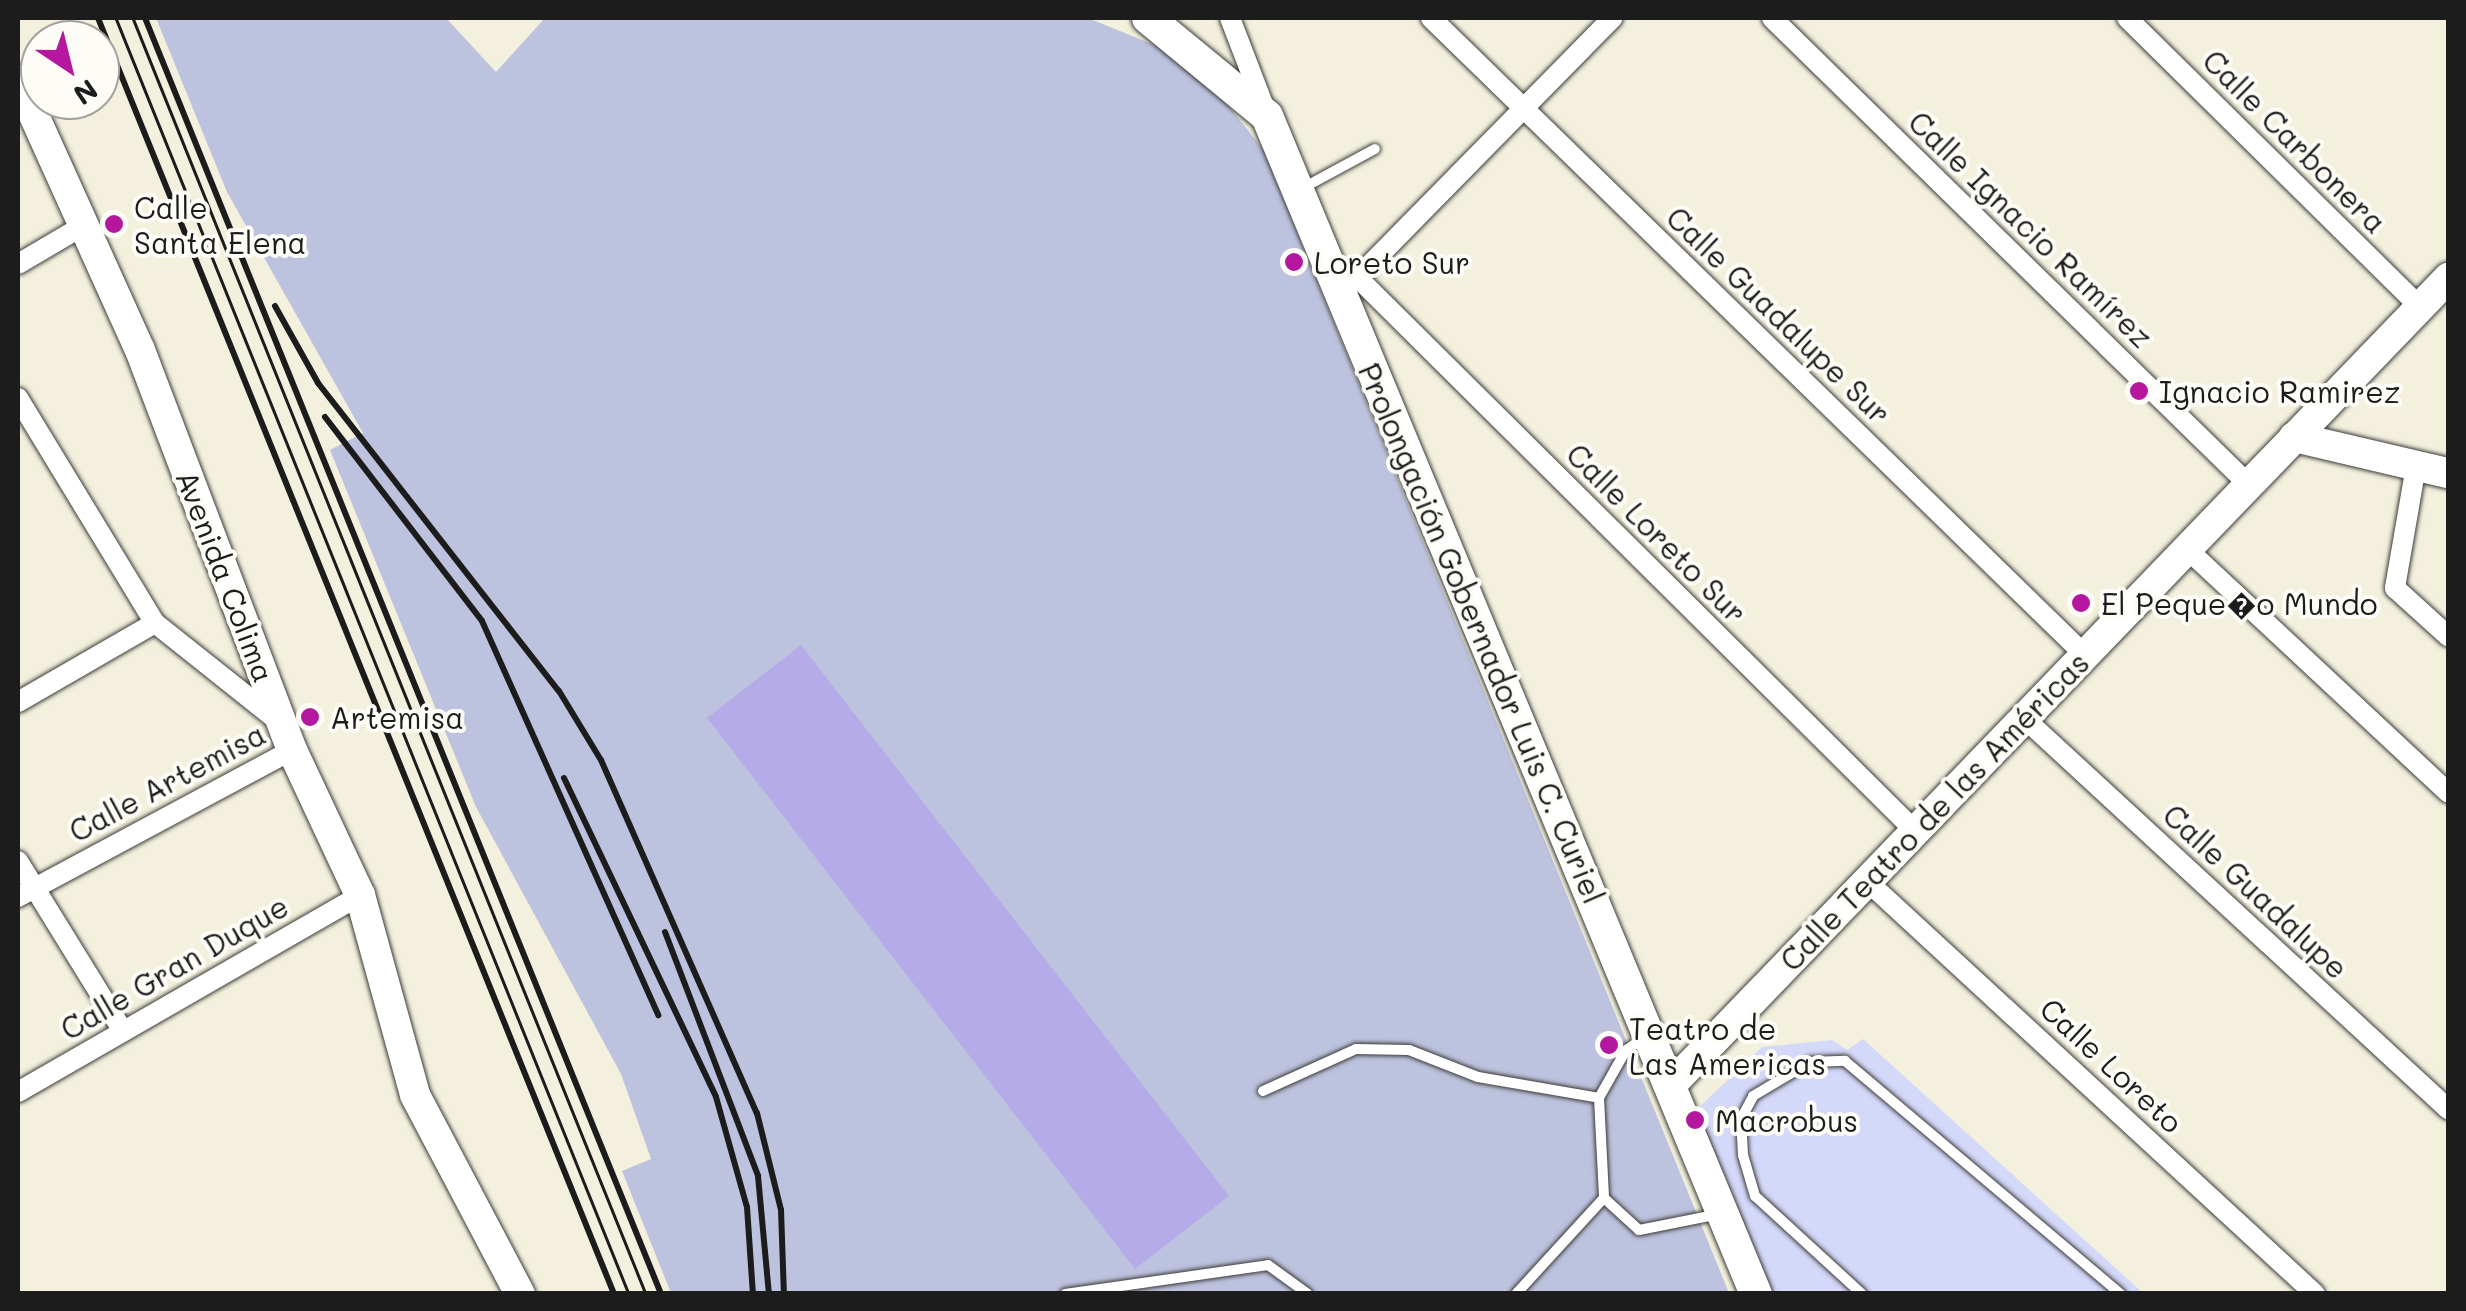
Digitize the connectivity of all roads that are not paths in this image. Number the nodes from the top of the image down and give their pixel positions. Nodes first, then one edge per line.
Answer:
1 (1148, 18) edge
2 (1230, 18) edge
3 (1431, 18) edge
4 (1612, 18) edge
5 (1772, 18) edge
6 (2127, 18) edge
7 (18, 80) edge
8 (1524, 108) junction
9 (1268, 116) junction
10 (1375, 149) dead end
11 (1298, 190) junction
12 (86, 224) junction
13 (18, 264) edge
14 (2448, 278) edge
15 (1349, 285) junction
16 (2420, 307) junction
17 (18, 398) edge
18 (2294, 437) junction
19 (2416, 466) junction
20 (2448, 473) edge
21 (2248, 484) junction
22 (2187, 549) junction
23 (155, 624) junction
24 (2448, 636) edge
25 (2084, 655) junction
26 (18, 702) edge
27 (2024, 718) junction
28 (287, 737) junction
29 (2448, 792) edge
30 (1915, 831) junction
31 (18, 861) edge
32 (1867, 881) junction
33 (26, 892) edge
34 (360, 894) junction
35 (123, 1031) junction
36 (1649, 1034) junction
37 (1670, 1086) junction
38 (18, 1092) edge
39 (1263, 1092) dead end
40 (1599, 1098) junction
41 (2448, 1109) edge
42 (1604, 1198) junction
43 (1723, 1213) junction
44 (520, 1294) edge
45 (1066, 1294) edge
46 (1308, 1294) edge
47 (1516, 1294) edge
48 (1756, 1294) edge
49 (1862, 1294) edge
50 (2121, 1294) edge
51 (2315, 1294) edge

1 - 9 main road, Prolongación Gobernador Luis C. Curiel
2 - 9 street
3 - 8 street, Calle Guadalupe Sur
4 - 8 street
5 - 21 street, Calle Ignacio Ramírez
6 - 16 street, Calle Carbonera
7 - 12 street, Avenida Colima
8 - 15 street
8 - 25 street, Calle Guadalupe Sur
9 - 11 main road, Prolongación Gobernador Luis C. Curiel
10 - 11 lane
11 - 15 main road, Prolongación Gobernador Luis C. Curiel
12 - 13 street
12 - 28 street, Avenida Colima
14 - 16 street, Calle Teatro de las Américas
15 - 30 street, Calle Loreto Sur
15 - 36 main road, Prolongación Gobernador Luis C. Curiel
16 - 18 street, Calle Teatro de las Américas
17 - 23 street
18 - 19 street
18 - 21 street, Calle Teatro de las Américas
19 - 20 street
19 - 24 street
21 - 22 street, Calle Teatro de las Américas
22 - 25 street, Calle Teatro de las Américas
22 - 29 street
23 - 26 street
23 - 28 street
25 - 27 street, Calle Teatro de las Américas
27 - 30 street, Calle Teatro de las Américas
27 - 41 street, Calle Guadalupe
28 - 33 street, Calle Artemisa
28 - 34 street, Avenida Colima
30 - 32 street, Calle Teatro de las Américas
31 - 33 street
32 - 37 street, Calle Teatro de las Américas
32 - 51 street, Calle Loreto
33 - 35 street
34 - 35 street, Calle Gran Duque
34 - 44 street, Avenida Colima
35 - 38 street, Calle Gran Duque
36 - 37 main road, Prolongación Gobernador Luis C. Curiel
36 - 40 lane
37 - 43 main road, Prolongación Gobernador Luis C. Curiel
39 - 40 lane
40 - 42 lane
42 - 43 lane
42 - 47 lane
43 - 48 main road, Prolongación Gobernador Luis C. Curiel
45 - 46 lane
49 - 50 lane

